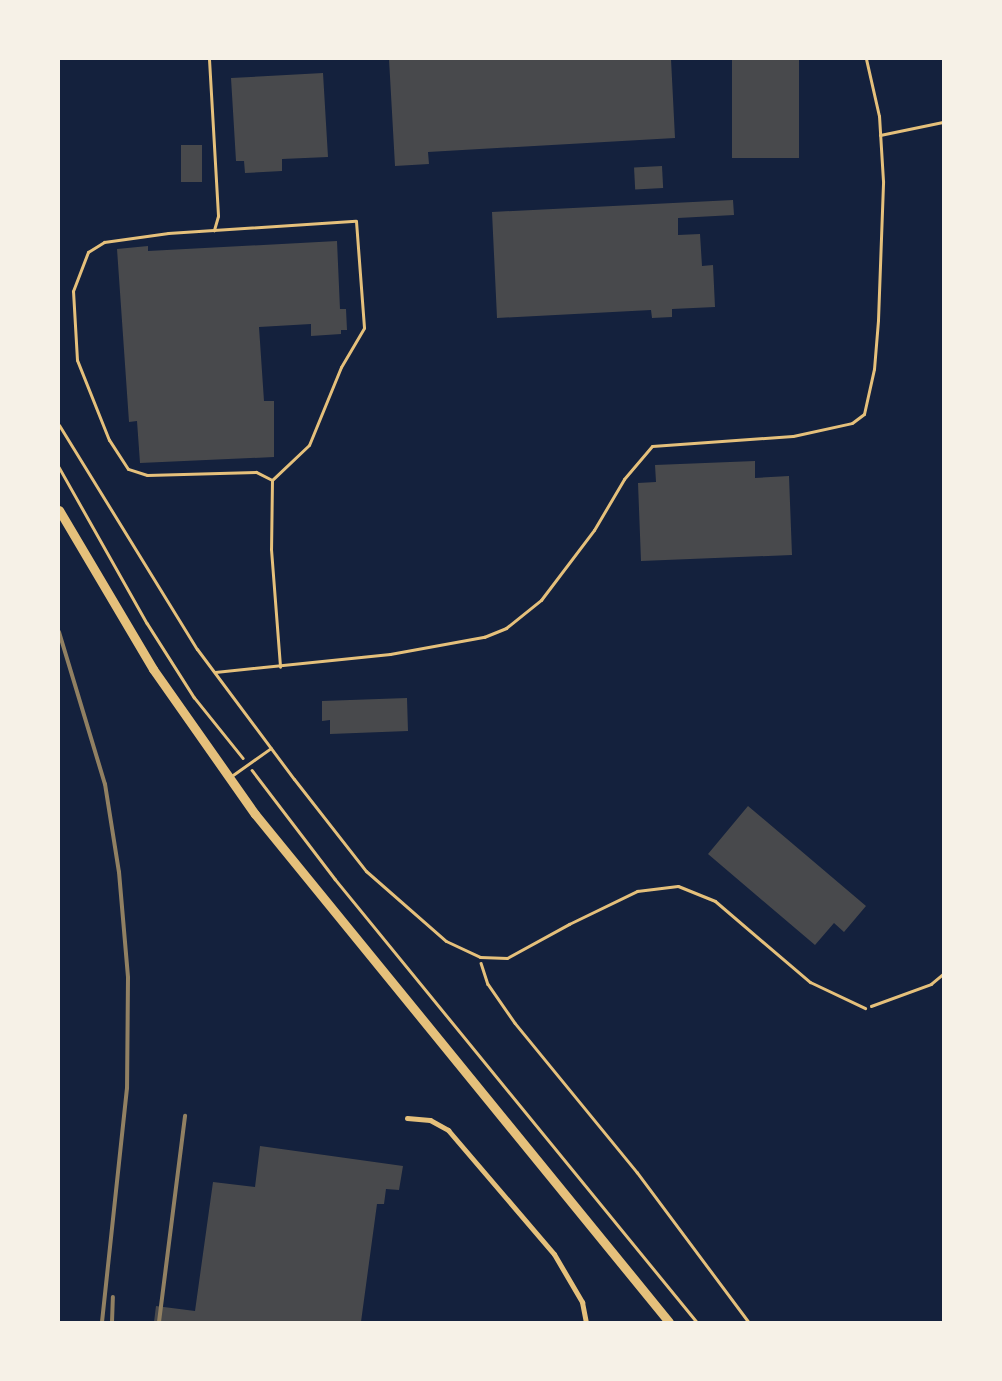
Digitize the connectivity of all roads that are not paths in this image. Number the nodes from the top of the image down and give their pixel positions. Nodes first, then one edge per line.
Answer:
1 (208, 59) edge
2 (866, 59) edge
3 (943, 122) edge
4 (880, 135) junction
5 (214, 230) junction
6 (59, 425) edge
7 (272, 480) junction
8 (59, 510) edge
9 (280, 667) junction
10 (215, 672) junction
11 (271, 748) junction
12 (229, 778) junction
13 (865, 1008) road end
14 (407, 1118) dead end
15 (586, 1322) edge
16 (669, 1322) edge

1 - 5 lane
2 - 4 lane
3 - 4 lane
4 - 9 lane
5 - 7 lane
5 - 7 lane
6 - 10 lane
7 - 9 lane
8 - 12 main road
9 - 10 lane
10 - 11 lane
11 - 12 lane
11 - 13 lane
12 - 16 main road
14 - 15 street

